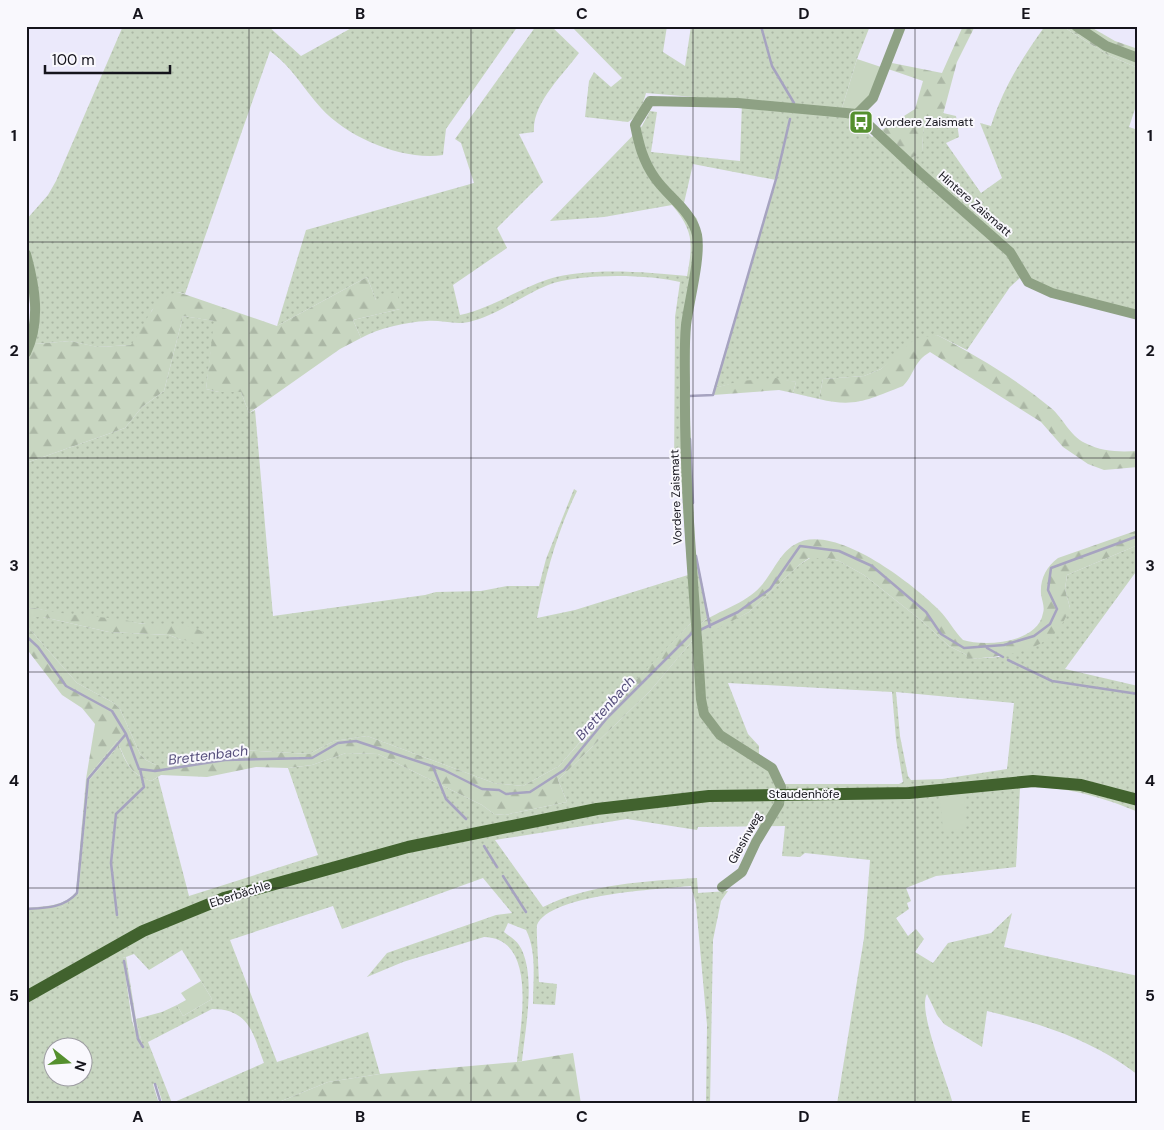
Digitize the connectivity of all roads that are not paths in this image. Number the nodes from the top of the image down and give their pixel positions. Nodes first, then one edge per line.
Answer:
1 (901, 26) edge
2 (1076, 26) edge
3 (1138, 58) edge
4 (857, 114) junction
5 (26, 254) edge
6 (1138, 315) edge
7 (26, 353) edge
8 (780, 794) junction
9 (1138, 800) edge
10 (470, 833) joint
11 (722, 888) dead end
12 (26, 997) edge

1 - 4 street
2 - 3 street
4 - 6 street, Hintere Zaismatt
4 - 8 street, Vordere Zaismatt
5 - 7 street
8 - 9 main road, Staudenhöfe
8 - 10 main road, Staudenhöfe
8 - 11 street, Giesinweg
10 - 12 main road, Eberbächle

